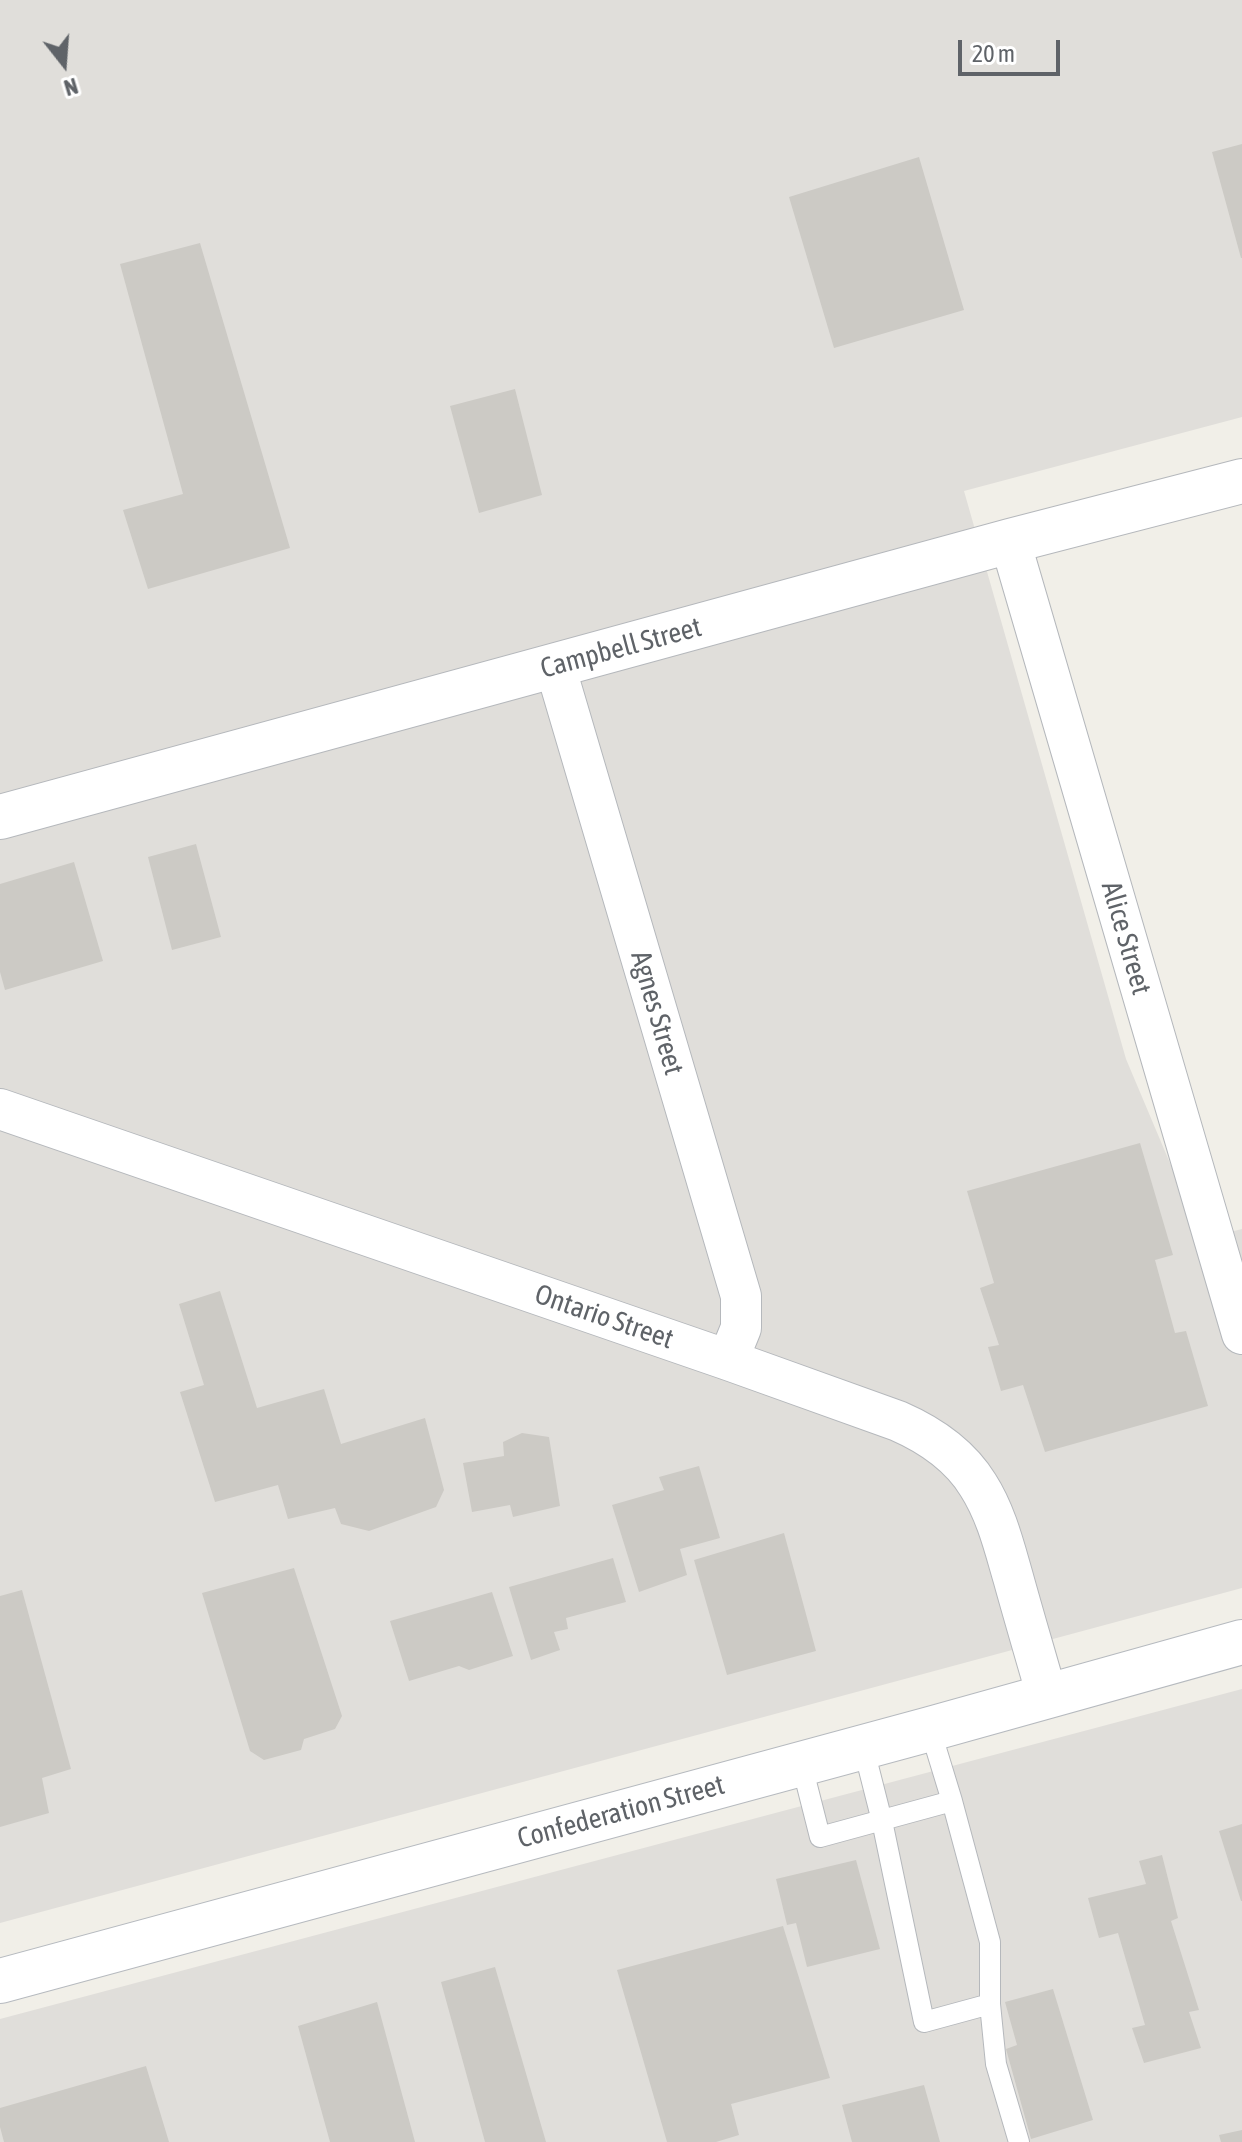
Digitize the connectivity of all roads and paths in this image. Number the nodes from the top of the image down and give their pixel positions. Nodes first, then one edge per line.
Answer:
1 (1242, 481) edge
2 (1010, 541) junction
3 (555, 666) junction
4 (0, 817) edge
5 (0, 1109) edge
6 (1242, 1334) edge
7 (728, 1360) junction
8 (1242, 1642) edge
9 (1047, 1696) junction
10 (930, 1729) junction
11 (863, 1746) junction
12 (801, 1762) junction
13 (952, 1801) junction
14 (882, 1821) junction
15 (0, 1981) edge
16 (990, 2004) junction
17 (1019, 2142) edge

1 - 2 main road, Campbell Street
2 - 3 main road, Campbell Street
2 - 6 street, Alice Street
3 - 4 main road, Campbell Street
3 - 7 street, Agnes Street
5 - 7 street, Ontario Street
7 - 9 street, Ontario Street
8 - 9 main road, Confederation Street
9 - 10 main road, Confederation Street
10 - 11 main road, Confederation Street
10 - 13 lane
11 - 12 main road, Confederation Street
11 - 14 lane
12 - 14 lane
12 - 15 main road, Confederation Street
13 - 14 lane
13 - 16 lane
14 - 16 lane
16 - 17 lane

